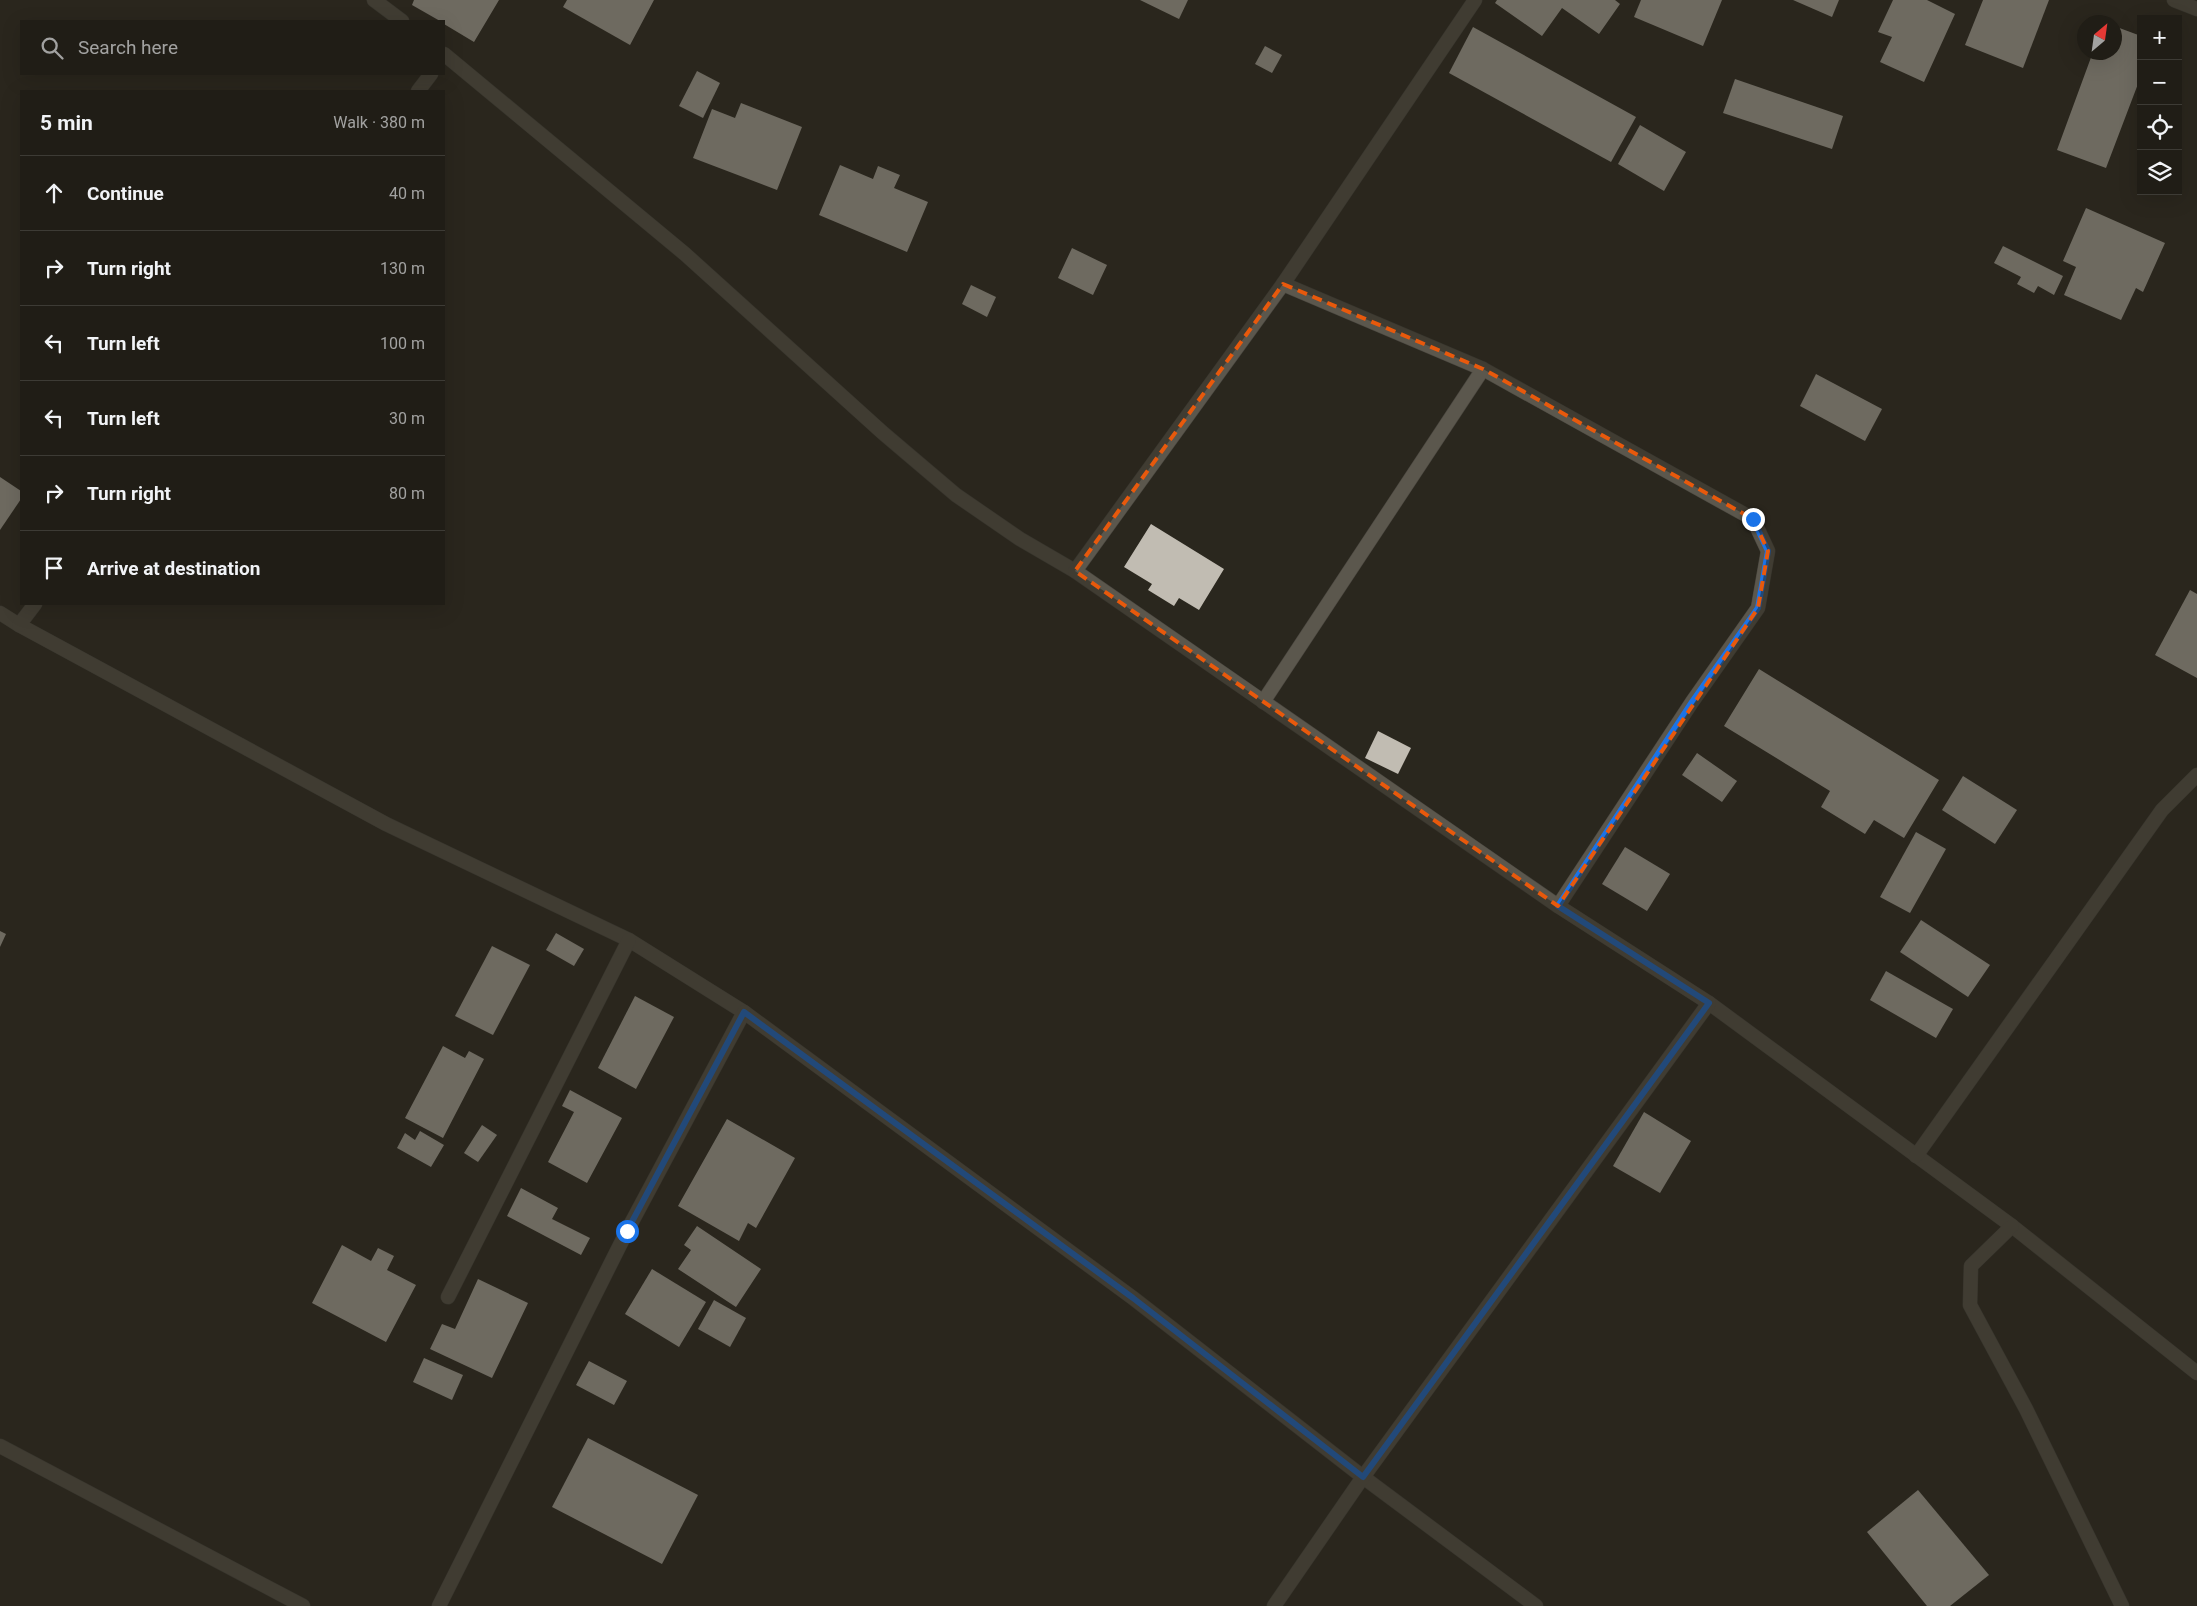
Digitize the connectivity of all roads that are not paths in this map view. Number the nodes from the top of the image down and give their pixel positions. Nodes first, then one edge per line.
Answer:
1 (374, 0) edge
2 (1475, 0) edge
3 (2174, 0) edge
4 (2197, 9) edge
5 (401, 20) edge
6 (445, 56) edge
7 (430, 75) edge
8 (419, 90) edge
9 (1283, 284) junction
10 (1483, 369) junction
11 (1075, 571) junction
12 (35, 605) edge
13 (0, 613) edge
14 (19, 626) junction
15 (1263, 702) junction
16 (2197, 775) edge
17 (1558, 906) junction
18 (629, 940) junction
19 (1709, 1003) junction
20 (744, 1012) junction
21 (1916, 1156) junction
22 (2012, 1226) junction
23 (448, 1297) dead end
24 (2197, 1373) edge
25 (0, 1446) edge
26 (1363, 1477) junction
27 (303, 1606) edge
28 (439, 1606) edge
29 (1274, 1606) edge
30 (1536, 1606) edge
31 (2122, 1606) edge

1 - 5 street
2 - 9 street
3 - 4 street
6 - 11 street
7 - 8 street
9 - 10 street
9 - 11 street
10 - 15 street
10 - 17 street
11 - 15 street
12 - 14 street
13 - 14 street
14 - 18 street
15 - 17 street
16 - 21 street
17 - 19 street
18 - 20 street
18 - 23 street
19 - 21 street
19 - 26 street
20 - 26 street
20 - 28 street
21 - 22 street
22 - 24 street
22 - 31 street
25 - 27 street
26 - 29 street
26 - 30 street

